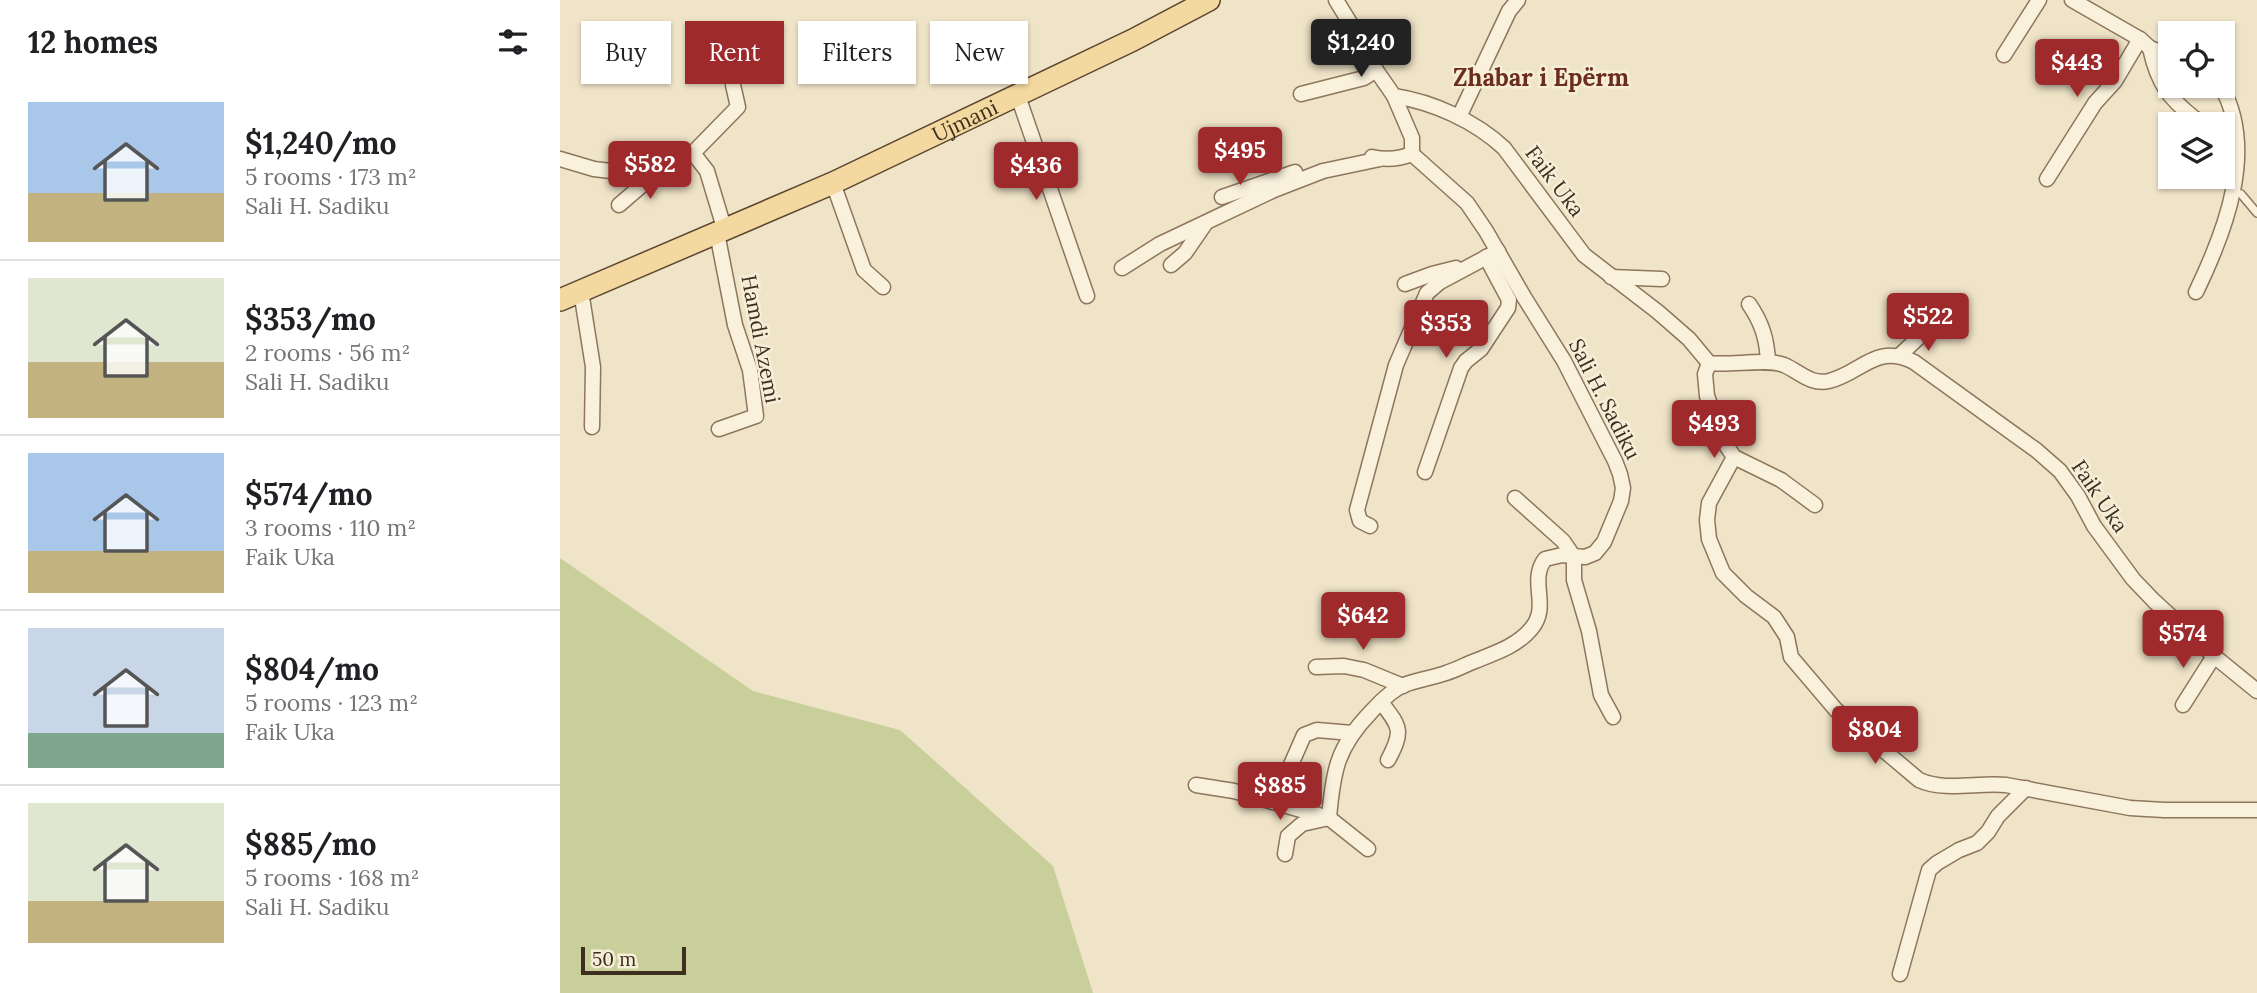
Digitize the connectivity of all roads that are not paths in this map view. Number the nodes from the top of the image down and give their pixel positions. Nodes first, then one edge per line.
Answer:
1 (1209, 0) edge
2 (1336, 0) edge
3 (1518, 0) edge
4 (2039, 0) edge
5 (2072, 0) edge
6 (2145, 43) junction
7 (2158, 50) edge
8 (2004, 55) dead end
9 (1376, 70) junction
10 (733, 85) dead end
11 (1301, 94) dead end
12 (1018, 96) junction
13 (1394, 96) junction
14 (2231, 98) edge
15 (2185, 112) edge
16 (1459, 117) junction
17 (692, 153) junction
18 (1412, 155) junction
19 (560, 159) edge
20 (1380, 159) junction
21 (659, 170) junction
22 (2047, 179) dead end
23 (833, 183) junction
24 (2241, 194) junction
25 (1222, 197) dead end
26 (619, 205) dead end
27 (2257, 213) edge
28 (1205, 224) junction
29 (721, 232) junction
30 (1492, 254) junction
31 (1171, 265) dead end
32 (1122, 268) dead end
33 (1465, 268) junction
34 (1611, 276) junction
35 (1662, 279) dead end
36 (1405, 284) dead end
37 (883, 287) dead end
38 (581, 291) junction
39 (2196, 292) dead end
40 (1087, 296) dead end
41 (560, 300) edge
42 (1749, 304) dead end
43 (1932, 325) dead end
44 (1900, 355) junction
45 (1768, 362) junction
46 (1709, 363) junction
47 (592, 427) dead end
48 (719, 429) dead end
49 (1734, 457) junction
50 (1425, 472) dead end
51 (1515, 498) dead end
52 (1815, 505) dead end
53 (1370, 526) dead end
54 (1574, 557) junction
55 (2214, 656) junction
56 (1316, 667) dead end
57 (1403, 685) junction
58 (2257, 691) edge
59 (1381, 702) junction
60 (2183, 705) dead end
61 (1612, 717) dead end
62 (1352, 733) junction
63 (1388, 760) dead end
64 (1290, 767) dead end
65 (1196, 785) dead end
66 (2026, 788) junction
67 (2257, 810) edge
68 (1329, 818) junction
69 (1368, 849) dead end
70 (1285, 854) dead end
71 (1900, 974) dead end

1 - 12 main road, Ujmani
2 - 9 street
3 - 16 street
4 - 8 street
5 - 6 street
6 - 7 street
6 - 15 street
6 - 22 street
9 - 11 street
9 - 13 street
10 - 17 street
12 - 23 main road, Ujmani
12 - 40 street
13 - 16 street, Faik Uka
13 - 18 street
14 - 24 street
16 - 34 street, Faik Uka
17 - 21 street
17 - 29 street
18 - 20 street
18 - 30 street, Sali H. Sadiku
19 - 21 street
20 - 25 street
20 - 28 street
21 - 26 street
23 - 29 main road, Ujmani
23 - 37 street
24 - 27 lane
24 - 39 street
28 - 31 street
28 - 32 street
29 - 38 main road, Ujmani
29 - 48 street, Hamdi Azemi
30 - 33 street
30 - 50 street, Sali H. Sadiku
30 - 54 street, Sali H. Sadiku
33 - 36 street
33 - 53 street
34 - 35 street
34 - 46 street, Faik Uka
38 - 41 main road, Ujmani
38 - 47 street
42 - 45 street
43 - 44 street
44 - 45 street
44 - 55 street, Faik Uka
45 - 46 street
46 - 49 street
49 - 52 street
49 - 66 street
51 - 54 street
54 - 57 street, Sali H. Sadiku
54 - 61 street
55 - 58 street, Faik Uka
55 - 60 street
56 - 57 street
57 - 59 street, Sali H. Sadiku
59 - 62 street, Sali H. Sadiku
59 - 63 street
62 - 64 street
62 - 68 street, Sali H. Sadiku
65 - 68 street
66 - 67 street
66 - 71 street
68 - 69 street
68 - 70 street

